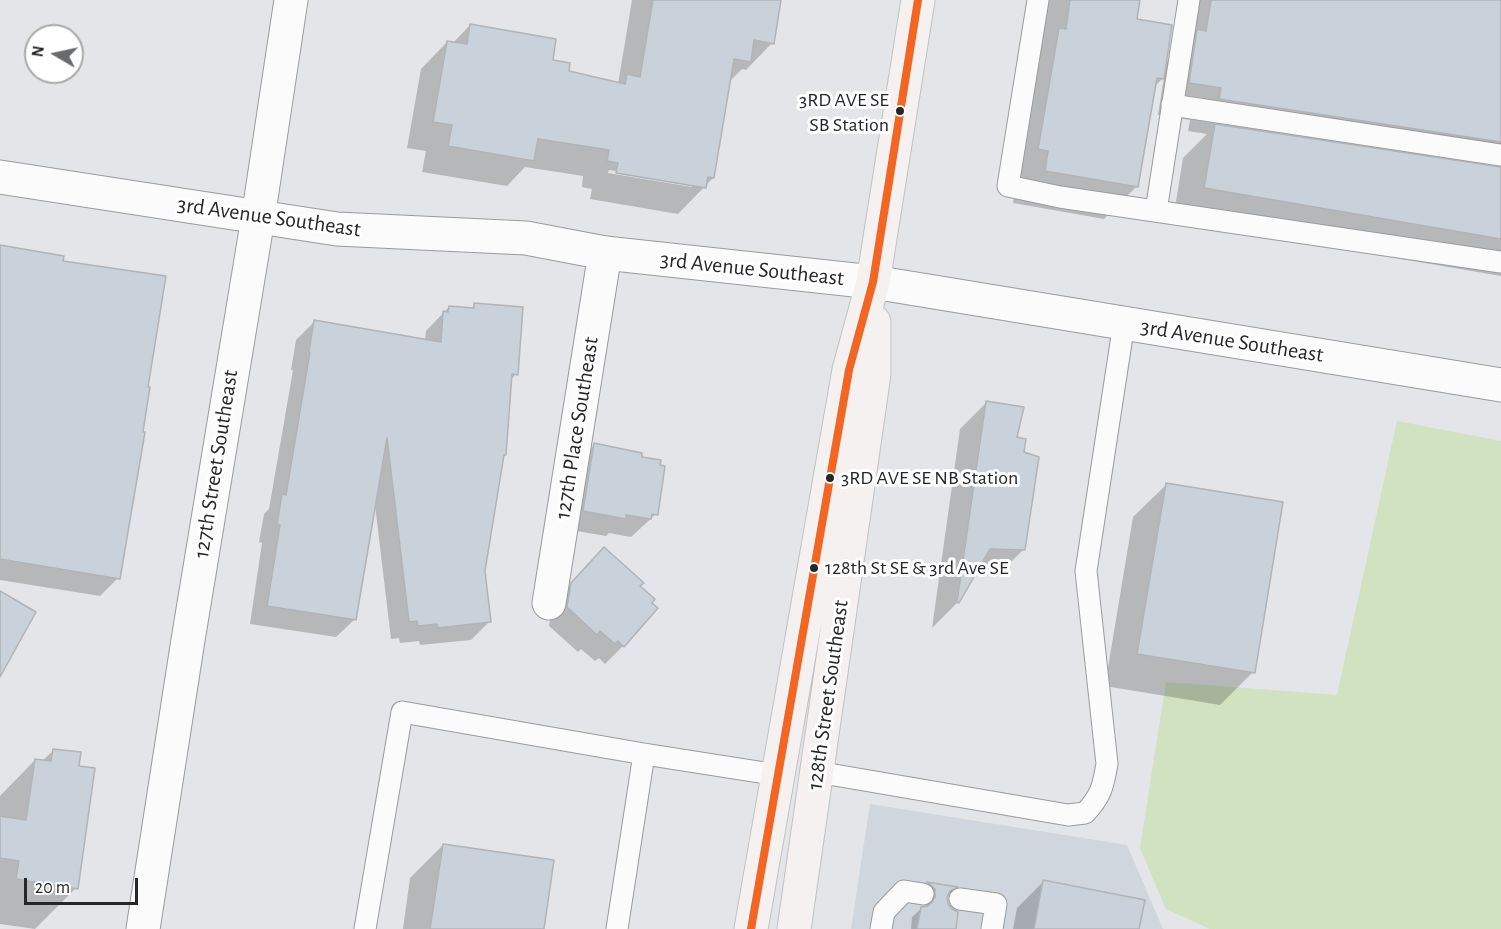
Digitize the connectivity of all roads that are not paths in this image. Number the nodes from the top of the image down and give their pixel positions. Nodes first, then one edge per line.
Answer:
1 (291, 0) edge
2 (918, 0) edge
3 (1038, 0) edge
4 (1189, 0) edge
5 (1172, 105) junction
6 (1501, 155) edge
7 (0, 177) edge
8 (1156, 211) junction
9 (258, 218) junction
10 (605, 253) junction
11 (1501, 262) edge
12 (873, 282) junction
13 (1125, 323) junction
14 (1501, 385) edge
15 (549, 603) dead end
16 (644, 754) junction
17 (817, 772) junction
18 (778, 775) junction
19 (923, 894) dead end
20 (960, 899) dead end
21 (886, 928) edge
22 (143, 929) edge
23 (365, 929) edge
24 (617, 929) edge
25 (751, 929) edge
26 (794, 929) edge
27 (992, 929) edge

1 - 9 street, 127th Street Southeast
2 - 12 main road, 128th Street Southeast
3 - 8 lane
4 - 5 lane
5 - 6 lane
5 - 8 lane
7 - 9 street, 3rd Avenue Southeast
8 - 11 lane
9 - 10 street, 3rd Avenue Southeast
9 - 22 street, 127th Street Southeast
10 - 12 street, 3rd Avenue Southeast
10 - 15 street, 127th Place Southeast
12 - 13 street, 3rd Avenue Southeast
12 - 17 main road, 128th Street Southeast
12 - 18 main road, 128th Street Southeast
13 - 14 street, 3rd Avenue Southeast
13 - 17 lane
16 - 18 lane
16 - 23 lane
16 - 24 lane
17 - 26 main road, 128th Street Southeast
18 - 25 main road, 128th Street Southeast
19 - 21 lane
20 - 27 lane

